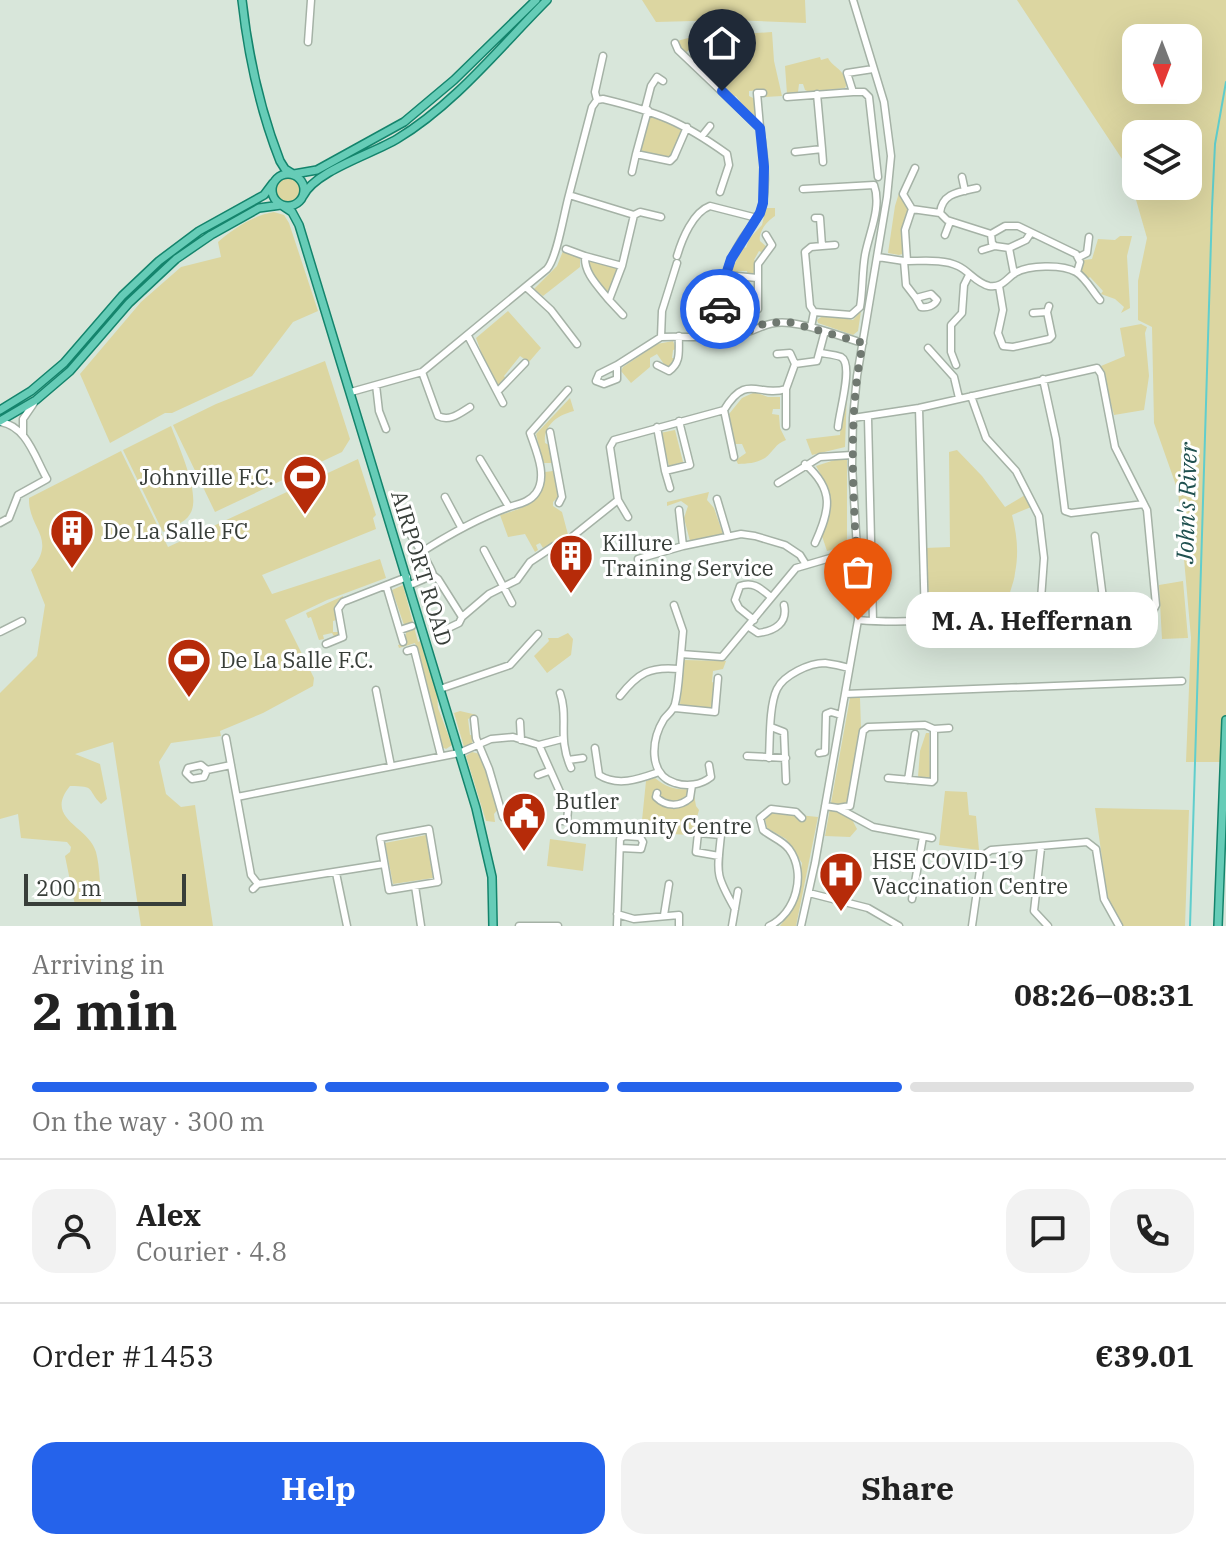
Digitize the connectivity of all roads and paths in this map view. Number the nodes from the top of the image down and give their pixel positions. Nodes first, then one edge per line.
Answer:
1 (242, 0) edge
2 (311, 0) edge
3 (536, 0) edge
4 (547, 0) edge
5 (853, 0) edge
6 (308, 42) dead end
7 (675, 43) dead end
8 (694, 49) dead end
9 (603, 56) dead end
10 (686, 58) junction
11 (873, 69) junction
12 (599, 73) junction
13 (609, 75) dead end
14 (658, 77) dead end
15 (801, 85) dead end
16 (853, 92) junction
17 (757, 93) dead end
18 (817, 94) junction
19 (802, 96) junction
20 (787, 97) dead end
21 (597, 100) junction
22 (647, 109) junction
23 (710, 126) dead end
24 (687, 127) junction
25 (760, 128) junction
26 (702, 136) junction
27 (822, 149) junction
28 (809, 150) junction
29 (795, 152) dead end
30 (636, 154) junction
31 (277, 155) junction
32 (810, 161) dead end
33 (823, 162) dead end
34 (878, 164) junction
35 (867, 165) dead end
36 (915, 168) dead end
37 (632, 172) dead end
38 (294, 174) junction
39 (724, 177) junction
40 (878, 177) dead end
41 (962, 177) dead end
42 (812, 180) dead end
43 (733, 181) dead end
44 (273, 182) junction
45 (977, 188) dead end
46 (803, 189) dead end
47 (813, 189) junction
48 (965, 191) junction
49 (720, 192) dead end
50 (569, 195) junction
51 (303, 197) junction
52 (282, 205) junction
53 (912, 209) junction
54 (940, 213) junction
55 (634, 215) junction
56 (661, 217) dead end
57 (757, 218) junction
58 (815, 218) dead end
59 (950, 222) junction
60 (299, 225) junction
61 (991, 234) junction
62 (1030, 234) junction
63 (766, 235) dead end
64 (945, 235) dead end
65 (1089, 237) dead end
66 (670, 241) dead end
67 (681, 245) junction
68 (835, 245) dead end
69 (822, 246) junction
70 (995, 246) junction
71 (1009, 248) junction
72 (566, 249) dead end
73 (982, 250) dead end
74 (585, 256) junction
75 (878, 257) junction
76 (1079, 257) junction
77 (906, 261) junction
78 (622, 266) junction
79 (1077, 272) junction
80 (1014, 274) junction
81 (727, 275) junction
82 (969, 275) junction
83 (757, 278) junction
84 (999, 286) junction
85 (526, 287) junction
86 (916, 298) dead end
87 (609, 300) junction
88 (1100, 300) dead end
89 (758, 309) dead end
90 (814, 312) junction
91 (1033, 313) dead end
92 (623, 315) dead end
93 (811, 327) junction
94 (825, 331) junction
95 (569, 334) junction
96 (468, 336) junction
97 (679, 336) junction
98 (661, 337) junction
99 (721, 337) junction
100 (561, 342) dead end
101 (863, 343) junction
102 (577, 344) dead end
103 (928, 348) dead end
104 (821, 353) junction
105 (777, 354) dead end
106 (525, 363) dead end
107 (795, 364) junction
108 (617, 365) dead end
109 (657, 365) dead end
110 (956, 365) dead end
111 (422, 372) junction
112 (1043, 379) junction
113 (376, 385) junction
114 (786, 389) junction
115 (568, 390) dead end
116 (498, 391) junction
117 (351, 392) junction
118 (971, 396) junction
119 (959, 398) junction
120 (36, 400) junction
121 (503, 403) dead end
122 (470, 407) dead end
123 (919, 408) junction
124 (0, 410) edge
125 (724, 410) junction
126 (775, 411) dead end
127 (786, 412) junction
128 (853, 418) junction
129 (868, 418) junction
130 (382, 420) junction
131 (679, 421) junction
132 (0, 422) edge
133 (372, 422) dead end
134 (786, 426) dead end
135 (657, 427) junction
136 (838, 427) dead end
137 (386, 429) dead end
138 (550, 432) dead end
139 (23, 435) junction
140 (736, 452) dead end
141 (852, 455) junction
142 (480, 459) dead end
143 (805, 464) junction
144 (557, 467) junction
145 (541, 468) junction
146 (665, 471) junction
147 (778, 483) dead end
148 (670, 488) dead end
149 (445, 497) dead end
150 (717, 499) dead end
151 (618, 500) junction
152 (559, 503) dead end
153 (1144, 504) junction
154 (509, 507) junction
155 (679, 510) dead end
156 (628, 517) dead end
157 (401, 519) dead end
158 (0, 523) edge
159 (461, 527) junction
160 (573, 536) dead end
161 (728, 536) junction
162 (1095, 536) dead end
163 (815, 543) dead end
164 (554, 546) dead end
165 (683, 546) junction
166 (484, 550) dead end
167 (420, 553) junction
168 (857, 554) junction
169 (490, 563) junction
170 (805, 563) junction
171 (480, 566) dead end
172 (639, 569) dead end
173 (433, 575) junction
174 (408, 581) junction
175 (386, 585) junction
176 (502, 588) junction
177 (771, 597) junction
178 (512, 603) dead end
179 (674, 605) dead end
180 (784, 605) dead end
181 (1040, 613) junction
182 (1105, 614) junction
183 (462, 617) junction
184 (925, 619) junction
185 (1, 620) edge
186 (754, 620) junction
187 (858, 620) junction
188 (22, 621) dead end
189 (873, 621) junction
190 (412, 626) dead end
191 (749, 627) junction
192 (400, 630) junction
193 (3, 631) edge
194 (438, 633) dead end
195 (538, 634) dead end
196 (403, 642) dead end
197 (326, 644) dead end
198 (407, 651) dead end
199 (681, 654) junction
200 (849, 668) junction
201 (679, 669) junction
202 (718, 678) dead end
203 (1182, 681) dead end
204 (440, 689) junction
205 (376, 690) dead end
206 (560, 693) dead end
207 (845, 694) junction
208 (620, 696) dead end
209 (675, 708) junction
210 (841, 715) junction
211 (474, 719) dead end
212 (1226, 720) edge
213 (520, 722) dead end
214 (771, 727) junction
215 (949, 728) dead end
216 (934, 729) junction
217 (915, 734) dead end
218 (226, 738) dead end
219 (562, 739) junction
220 (521, 740) junction
221 (479, 743) junction
222 (539, 745) junction
223 (595, 748) dead end
224 (459, 753) junction
225 (819, 753) dead end
226 (441, 756) junction
227 (747, 756) dead end
228 (583, 758) dead end
229 (769, 758) junction
230 (786, 758) junction
231 (231, 765) junction
232 (709, 765) dead end
233 (391, 766) junction
234 (207, 770) dead end
235 (549, 771) junction
236 (659, 772) junction
237 (538, 775) dead end
238 (888, 778) dead end
239 (908, 780) junction
240 (786, 781) dead end
241 (692, 785) junction
242 (657, 793) dead end
243 (237, 797) junction
244 (825, 806) junction
245 (838, 808) junction
246 (503, 817) dead end
247 (802, 818) dead end
248 (559, 821) dead end
249 (923, 837) junction
250 (932, 838) dead end
251 (620, 848) dead end
252 (1041, 848) junction
253 (719, 856) junction
254 (384, 864) junction
255 (336, 873) junction
256 (669, 884) dead end
257 (415, 886) junction
258 (738, 891) dead end
259 (809, 893) junction
260 (912, 899) dead end
261 (735, 909) junction
262 (617, 914) junction
263 (664, 915) junction
264 (679, 925) edge
265 (347, 926) edge
266 (421, 926) edge
267 (493, 926) edge
268 (519, 926) edge
269 (558, 926) edge
270 (617, 926) edge
271 (732, 926) edge
272 (769, 926) edge
273 (801, 926) edge
274 (899, 926) edge
275 (972, 926) edge
276 (1048, 926) edge
277 (1119, 926) edge
278 (1218, 926) edge

1 - 31 main road
2 - 6 street
3 - 38 main road
4 - 51 main road
5 - 11 street
7 - 10 street
8 - 10 street
9 - 12 street
10 - 25 street
11 - 16 street
11 - 75 street
12 - 13 street
12 - 21 street
14 - 22 street
15 - 19 street
16 - 18 street
16 - 34 street
17 - 25 street
18 - 19 street
18 - 27 street
19 - 20 street
21 - 22 street
21 - 50 street
22 - 24 street
22 - 30 street
23 - 26 street
24 - 26 street
24 - 30 street
25 - 57 street
26 - 39 street
27 - 28 street
27 - 33 street
28 - 29 street
28 - 32 street
30 - 37 street
31 - 38 main road
31 - 44 main road
34 - 35 street
34 - 40 street
36 - 53 street
38 - 44 main road
38 - 51 main road
39 - 43 street
39 - 49 street
41 - 48 street
42 - 47 street
44 - 52 main road
44 - 124 main road
45 - 48 street
46 - 47 street
47 - 90 street
48 - 54 street
50 - 55 street
50 - 85 street
51 - 52 main road
51 - 60 main road, AIRPORT ROAD
52 - 60 main road, AIRPORT ROAD
52 - 120 main road
53 - 54 street
53 - 77 street
54 - 59 street
55 - 56 street
55 - 78 street
57 - 67 street
57 - 81 street
58 - 69 street
59 - 61 street
59 - 64 street
60 - 117 main road, AIRPORT ROAD
61 - 62 street
61 - 70 street
62 - 71 street
62 - 76 street
63 - 83 street
65 - 76 street
66 - 67 street
67 - 98 street
68 - 69 street
69 - 90 street
70 - 71 street
70 - 73 street
71 - 80 street
72 - 74 street
74 - 78 street
74 - 87 street
75 - 77 street
75 - 101 street
76 - 79 street
77 - 82 street
77 - 86 street
78 - 87 street
79 - 80 street
79 - 88 street
80 - 84 street
81 - 83 street
81 - 99 street
82 - 84 street
82 - 110 street
83 - 89 street
84 - 91 street
85 - 95 street
85 - 96 street
87 - 92 street
90 - 93 street
93 - 94 street
93 - 99 street
94 - 101 street
94 - 104 street
95 - 100 street
95 - 102 street
96 - 111 street
96 - 116 street
97 - 98 street
97 - 99 street
97 - 109 street
98 - 108 street
101 - 128 street
103 - 119 street
104 - 107 street
104 - 136 street
105 - 107 street
106 - 116 street
107 - 114 street
111 - 113 street
111 - 122 street
112 - 118 street
112 - 153 street
112 - 153 street
113 - 117 street
113 - 130 street
114 - 125 street
114 - 127 street
115 - 145 street
116 - 121 street
117 - 174 main road, AIRPORT ROAD
118 - 119 street
118 - 181 street
119 - 123 street
120 - 132 main road
120 - 139 street
123 - 129 street
123 - 184 street
125 - 131 street
125 - 140 street
126 - 127 street
127 - 134 street
128 - 129 street
128 - 141 street
129 - 189 street
130 - 133 street
130 - 137 street
131 - 135 street
131 - 146 street
132 - 139 street
135 - 146 street
135 - 151 street
138 - 144 street
139 - 158 street
141 - 143 street
141 - 168 street
142 - 154 street
143 - 147 street
143 - 163 street
144 - 145 street
144 - 152 street
145 - 154 street
146 - 148 street
149 - 159 street
150 - 161 street
151 - 156 street
151 - 160 street
153 - 182 street
154 - 159 street
155 - 165 street
157 - 167 street
159 - 167 street
161 - 165 street
161 - 170 street
162 - 182 street
164 - 176 street
165 - 172 street
166 - 169 street
167 - 173 street
168 - 170 street
168 - 187 street
169 - 171 street
169 - 176 street
170 - 177 street
173 - 174 street
173 - 183 street
174 - 175 street
174 - 204 main road, AIRPORT ROAD
175 - 192 street
175 - 197 street
176 - 178 street
176 - 183 street
177 - 186 street
177 - 186 street
179 - 199 street
180 - 191 street
181 - 182 street
181 - 184 street
183 - 194 street
184 - 189 street
185 - 193 street
186 - 191 street
187 - 189 street
187 - 200 street
188 - 193 street
190 - 192 street
191 - 199 street
192 - 196 street
195 - 204 street
198 - 226 street
199 - 201 street
200 - 207 street
200 - 214 street
201 - 208 street
201 - 209 street
202 - 209 street
203 - 207 street
204 - 224 main road, AIRPORT ROAD
205 - 233 street
206 - 219 street
207 - 210 street
209 - 236 street
210 - 225 street
210 - 244 street
211 - 221 street
212 - 278 main road
213 - 220 street
214 - 229 street
214 - 230 street
215 - 216 street
216 - 239 street
216 - 245 street
217 - 239 street
218 - 231 street
219 - 222 street
219 - 228 street
220 - 221 street
220 - 222 street
221 - 224 street
221 - 246 street
222 - 235 street
223 - 236 street
224 - 226 street
224 - 267 main road, AIRPORT ROAD
226 - 233 street
227 - 229 street
229 - 230 street
230 - 240 street
231 - 234 street
231 - 243 street
232 - 241 street
233 - 243 street
235 - 237 street
235 - 248 street
236 - 241 street
238 - 239 street
241 - 242 street
243 - 255 street
244 - 245 street
244 - 259 street
245 - 249 street
247 - 272 street
249 - 250 street
249 - 260 street
251 - 262 street
252 - 275 street
252 - 276 street
252 - 277 street
253 - 253 street
253 - 261 street
254 - 255 street
254 - 257 street
254 - 257 street
255 - 265 street
256 - 263 street
257 - 266 street
258 - 261 street
259 - 273 street
259 - 274 street
261 - 271 street
262 - 263 street
262 - 270 street
263 - 264 street
268 - 269 street

